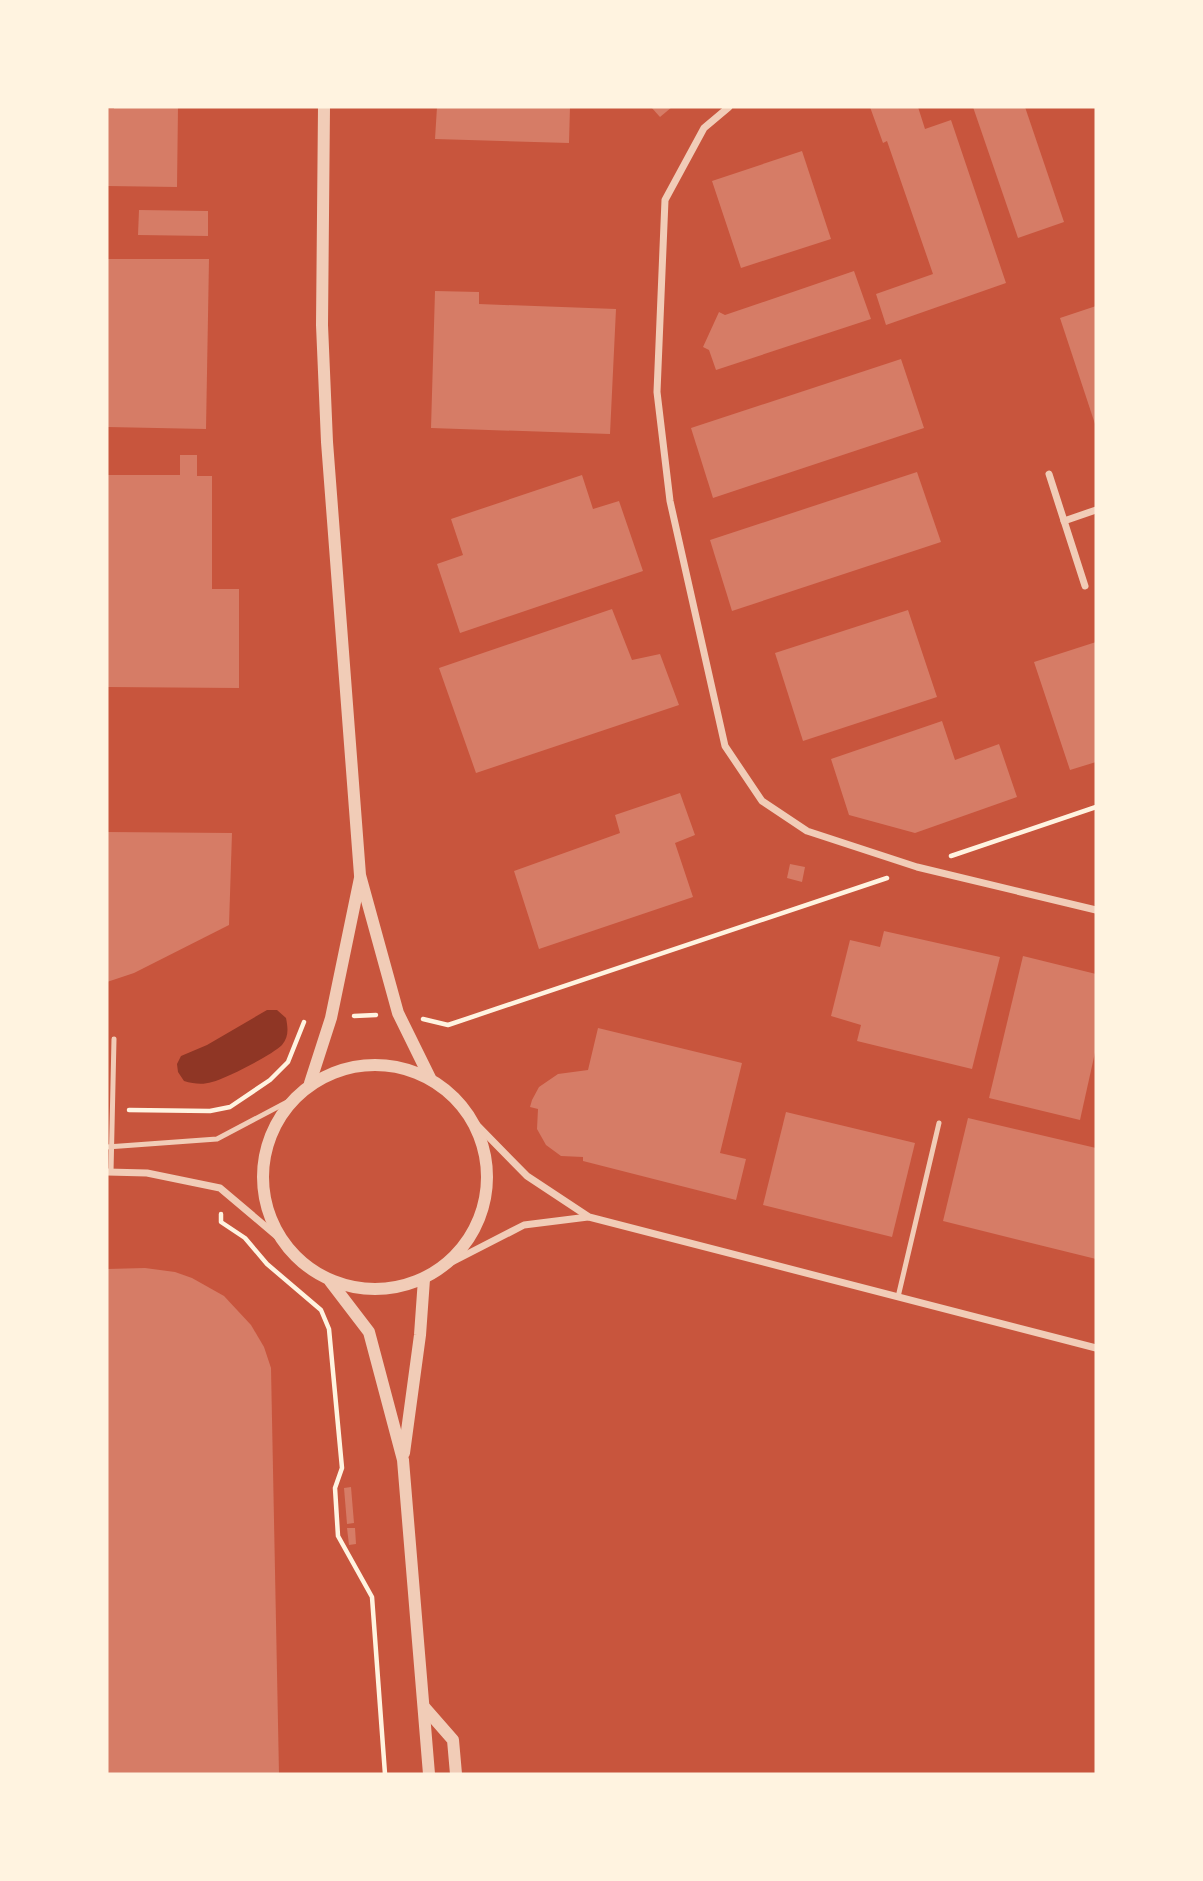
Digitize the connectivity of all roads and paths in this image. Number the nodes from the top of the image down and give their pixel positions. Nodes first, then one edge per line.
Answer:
1 (324, 107) edge
2 (729, 107) edge
3 (1049, 474) dead end
4 (1096, 510) edge
5 (1064, 520) junction
6 (1084, 586) dead end
7 (1096, 807) edge
8 (918, 867) junction
9 (360, 875) junction
10 (1096, 910) edge
11 (398, 1013) junction
12 (331, 1018) junction
13 (114, 1039) dead end
14 (430, 1078) junction
15 (310, 1083) junction
16 (291, 1100) junction
17 (113, 1110) junction
18 (939, 1122) dead end
19 (475, 1123) junction
20 (109, 1147) edge
21 (109, 1172) edge
22 (589, 1217) junction
23 (221, 1222) dead end
24 (278, 1237) junction
25 (448, 1264) junction
26 (424, 1279) junction
27 (330, 1281) junction
28 (898, 1297) junction
29 (1096, 1348) edge
30 (403, 1460) junction
31 (425, 1709) junction
32 (384, 1774) edge
33 (429, 1774) edge
34 (456, 1774) edge

1 - 9 street
2 - 8 street
3 - 5 street
4 - 5 street
5 - 6 street
7 - 8 path
8 - 10 street
8 - 11 path
9 - 11 street
9 - 12 street
11 - 12 path
11 - 14 street
12 - 15 street
12 - 17 path
13 - 17 lane
14 - 15 street
14 - 19 street
15 - 16 street
16 - 20 lane
16 - 24 street
17 - 20 lane
18 - 28 lane
19 - 22 street
19 - 25 street
20 - 21 lane
21 - 24 street
22 - 25 street
22 - 28 street
23 - 32 path
24 - 27 street
25 - 26 street
26 - 27 street
26 - 30 street
27 - 30 street
28 - 29 street
30 - 31 street
31 - 33 street
31 - 34 street

